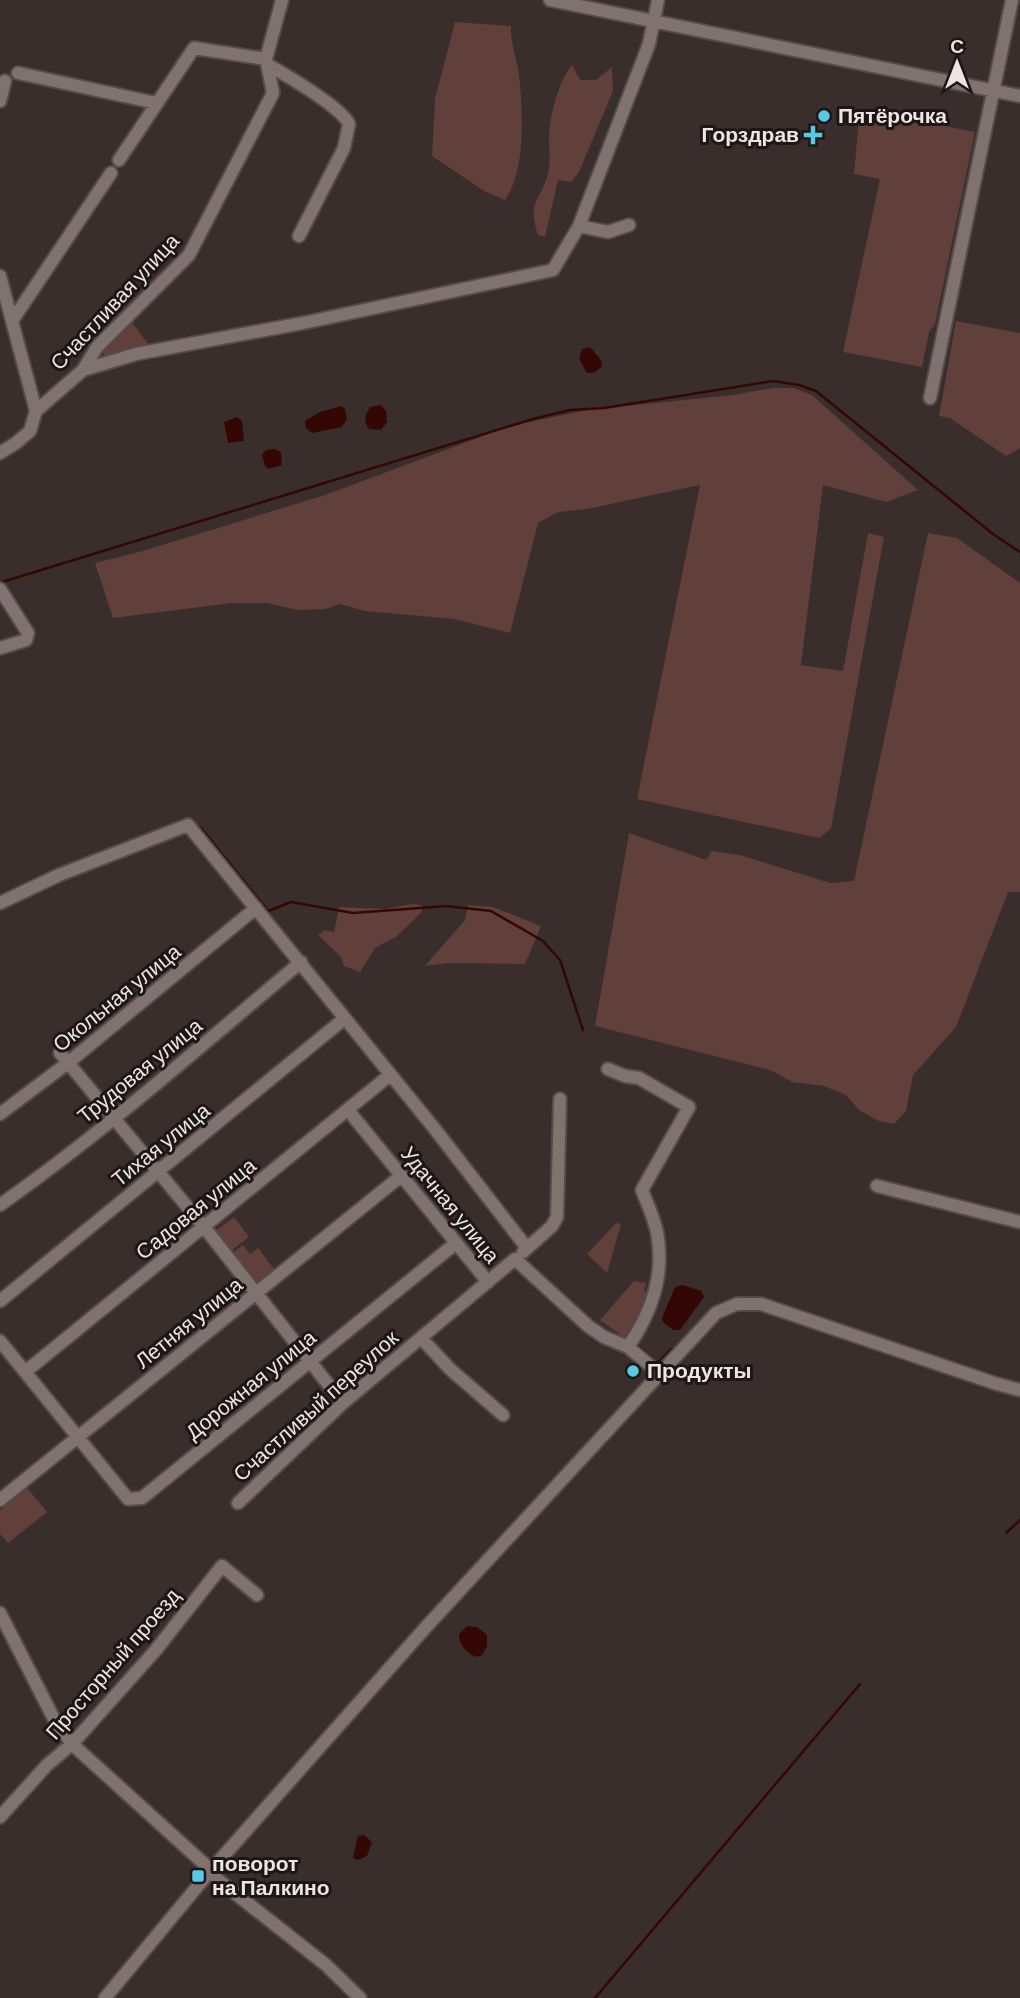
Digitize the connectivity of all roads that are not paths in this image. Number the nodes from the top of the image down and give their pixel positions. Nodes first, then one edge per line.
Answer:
1 (282, 0) edge
2 (550, 0) edge
3 (658, 0) edge
4 (1012, 0) edge
5 (655, 22) junction
6 (267, 62) junction
7 (18, 73) dead end
8 (5, 81) dead end
9 (994, 91) junction
10 (1020, 96) edge
11 (0, 101) edge
12 (156, 103) junction
13 (119, 160) dead end
14 (111, 173) dead end
15 (629, 225) dead end
16 (579, 226) junction
17 (299, 236) dead end
18 (0, 276) edge
19 (12, 321) junction
20 (83, 370) junction
21 (930, 398) dead end
22 (36, 411) junction
23 (0, 453) edge
24 (0, 589) edge
25 (0, 648) edge
26 (0, 903) edge
27 (256, 908) junction
28 (301, 962) junction
29 (345, 1018) junction
30 (65, 1058) junction
31 (608, 1069) dead end
32 (390, 1075) junction
33 (560, 1099) dead end
34 (348, 1110) junction
35 (0, 1114) edge
36 (114, 1118) junction
37 (159, 1172) junction
38 (401, 1175) junction
39 (877, 1186) dead end
40 (0, 1205) edge
41 (1020, 1222) edge
42 (204, 1227) junction
43 (456, 1243) junction
44 (527, 1248) junction
45 (515, 1259) junction
46 (488, 1282) junction
47 (255, 1294) junction
48 (0, 1301) edge
49 (421, 1338) junction
50 (0, 1341) edge
51 (628, 1347) junction
52 (309, 1363) junction
53 (25, 1372) junction
54 (660, 1374) junction
55 (1020, 1390) edge
56 (343, 1403) junction
57 (503, 1415) dead end
58 (78, 1438) junction
59 (0, 1500) edge
60 (238, 1503) dead end
61 (257, 1595) dead end
62 (0, 1613) edge
63 (72, 1744) junction
64 (0, 1817) edge
65 (211, 1870) junction
66 (105, 1998) edge
67 (360, 1998) edge

1 - 6 street, Счастливая улица
2 - 5 street
3 - 5 street
4 - 9 street
5 - 9 street
5 - 16 street
6 - 12 street
6 - 17 street
6 - 20 street, Счастливая улица
7 - 12 street
8 - 11 street
9 - 10 street
9 - 21 street
12 - 13 street
14 - 19 street
15 - 16 street
16 - 20 street
18 - 19 street
19 - 22 street
20 - 22 street, Счастливая улица
22 - 23 street, Счастливая улица
24 - 25 street
26 - 27 street
27 - 28 street
27 - 30 street, Окольная улица
28 - 29 street
28 - 36 street, Трудовая улица
29 - 32 street
29 - 37 street, Тихая улица
30 - 35 street, Окольная улица
30 - 36 street
31 - 51 street
32 - 34 street, Садовая улица
32 - 44 street
33 - 44 street
34 - 38 street, Удачная улица
34 - 42 street, Садовая улица
36 - 37 street
36 - 40 street, Трудовая улица
37 - 42 street
37 - 48 street, Тихая улица
38 - 43 street, Удачная улица
38 - 47 street, Летняя улица
39 - 41 street
42 - 47 street
42 - 53 street, Садовая улица
43 - 46 street, Удачная улица
43 - 52 street, Дорожная улица
44 - 45 street
45 - 46 street, Удачная улица
45 - 51 street, Удачная улица
46 - 49 street, Счастливый переулок
47 - 52 street
47 - 58 street, Летняя улица
49 - 56 street, Счастливый переулок
49 - 57 street, Счастливый переулок
50 - 53 street
51 - 54 street, Удачная улица
52 - 56 street
52 - 58 street, Дорожная улица
53 - 58 street
54 - 55 street
54 - 65 street
56 - 60 street, Счастливый переулок
58 - 59 street, Летняя улица
61 - 63 street, Просторный проезд
62 - 63 street
63 - 64 street, Просторный проезд
63 - 65 street
65 - 66 street
65 - 67 street

